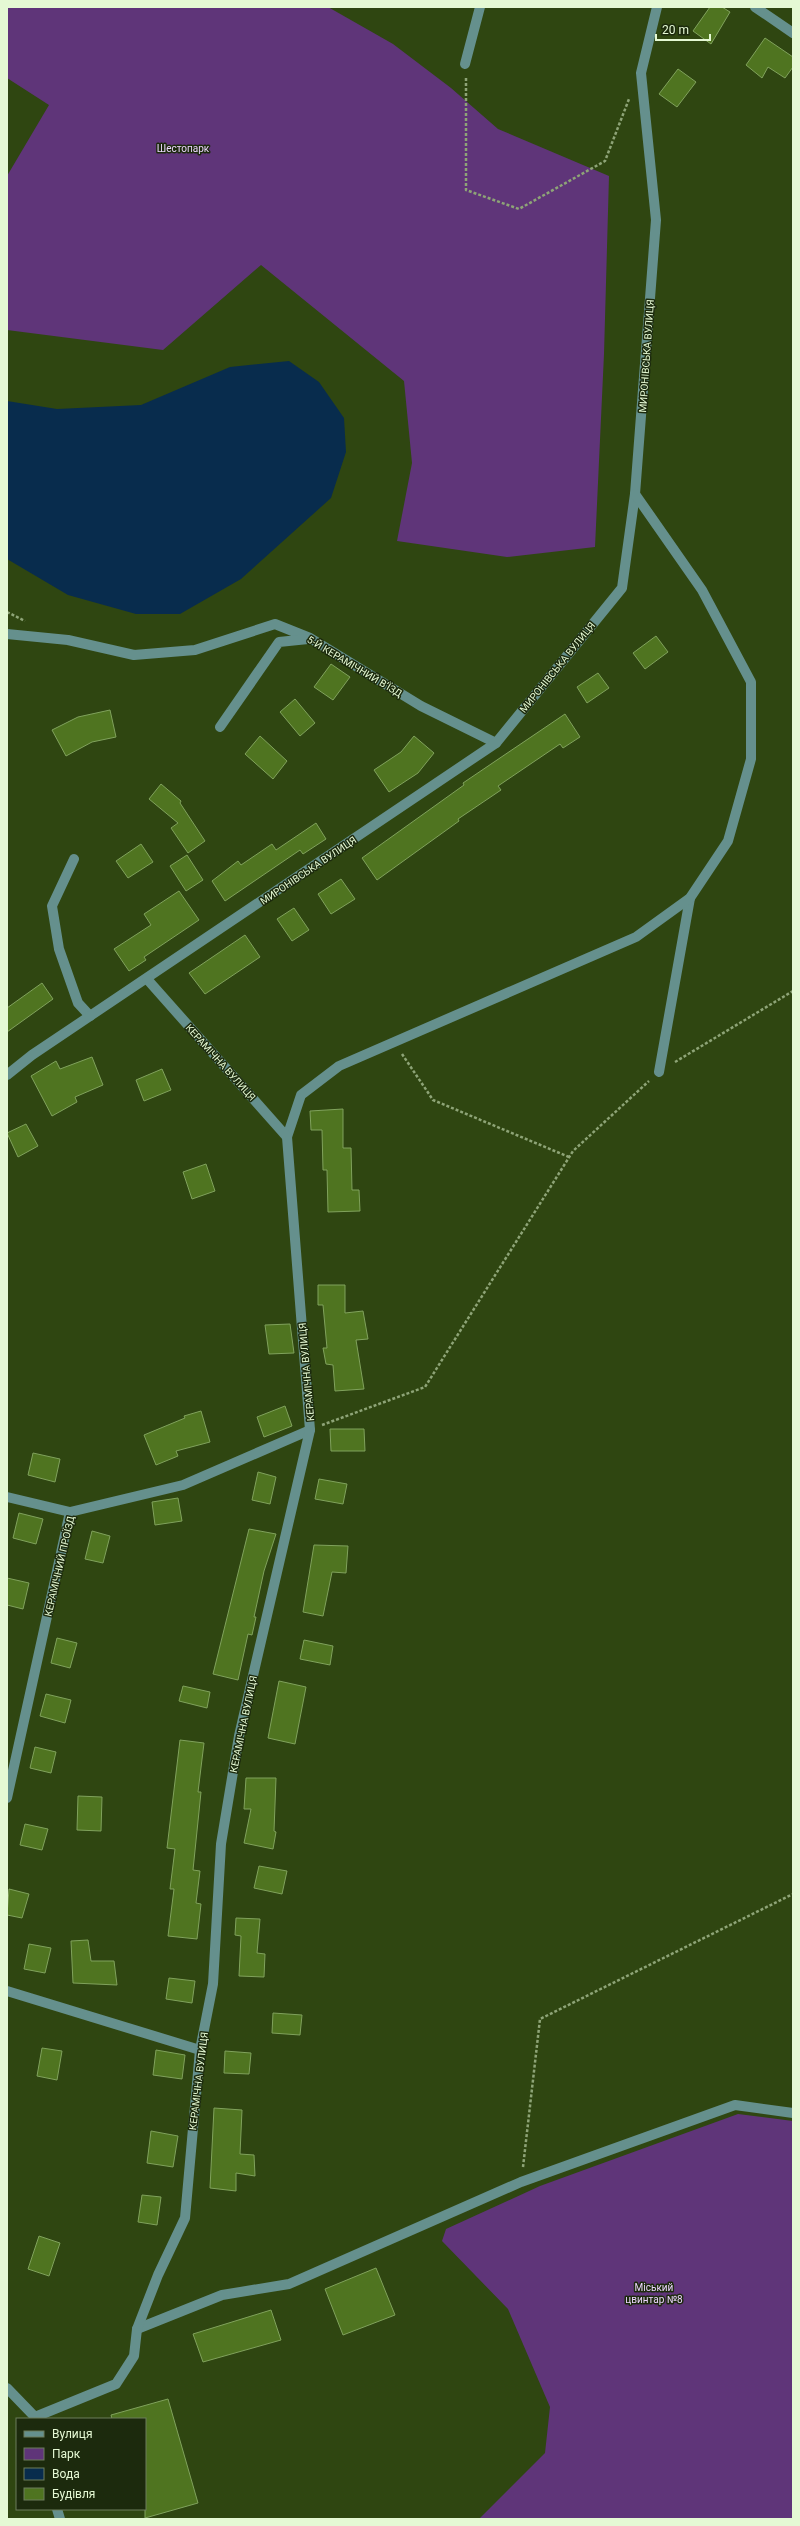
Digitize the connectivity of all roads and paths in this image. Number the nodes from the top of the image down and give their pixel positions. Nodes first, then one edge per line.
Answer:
1 (480, 7) edge
2 (658, 7) edge
3 (755, 7) edge
4 (793, 33) edge
5 (465, 64) joint
6 (641, 73) junction
7 (635, 494) junction
8 (7, 634) edge
9 (310, 638) junction
10 (220, 727) dead end
11 (496, 743) junction
12 (74, 859) dead end
13 (690, 898) junction
14 (147, 979) junction
15 (793, 991) edge
16 (90, 1016) junction
17 (394, 1042) junction
18 (659, 1072) junction
19 (7, 1075) edge
20 (287, 1137) junction
21 (569, 1157) junction
22 (310, 1430) junction
23 (7, 1497) edge
24 (70, 1512) junction
25 (7, 1798) edge
26 (793, 1894) edge
27 (7, 1991) edge
28 (200, 2050) junction
29 (793, 2114) edge
30 (521, 2182) junction
31 (137, 2329) junction
32 (7, 2388) edge
33 (35, 2418) edge

1 - 5 street
2 - 6 street, МИРОНІВСЬКА ВУЛИЦЯ
3 - 4 street
5 - 6 path
6 - 7 street, МИРОНІВСЬКА ВУЛИЦЯ
7 - 11 street, МИРОНІВСЬКА ВУЛИЦЯ
7 - 13 street
8 - 9 street, 5-Й КЕРАМІЧНИЙ В’ЇЗД
9 - 10 street
9 - 11 street, 5-Й КЕРАМІЧНИЙ В’ЇЗД
11 - 14 street, МИРОНІВСЬКА ВУЛИЦЯ
12 - 16 street
13 - 17 street
13 - 18 street
14 - 16 street, МИРОНІВСЬКА ВУЛИЦЯ
14 - 20 street, КЕРАМІЧНА ВУЛИЦЯ
15 - 18 path
16 - 19 street, МИРОНІВСЬКА ВУЛИЦЯ
17 - 20 street
17 - 21 path
18 - 21 path
20 - 22 street, КЕРАМІЧНА ВУЛИЦЯ
21 - 22 path
22 - 24 street, КЕРАМІЧНИЙ ПРОЇЗД
22 - 28 street, КЕРАМІЧНА ВУЛИЦЯ
23 - 24 street
24 - 25 street, КЕРАМІЧНИЙ ПРОЇЗД
26 - 30 path
27 - 28 street
28 - 31 street, КЕРАМІЧНА ВУЛИЦЯ
29 - 30 street
30 - 31 street
31 - 33 street, КЕРАМІЧНА ВУЛИЦЯ
32 - 33 street, КЕРАМІЧНА ВУЛИЦЯ

